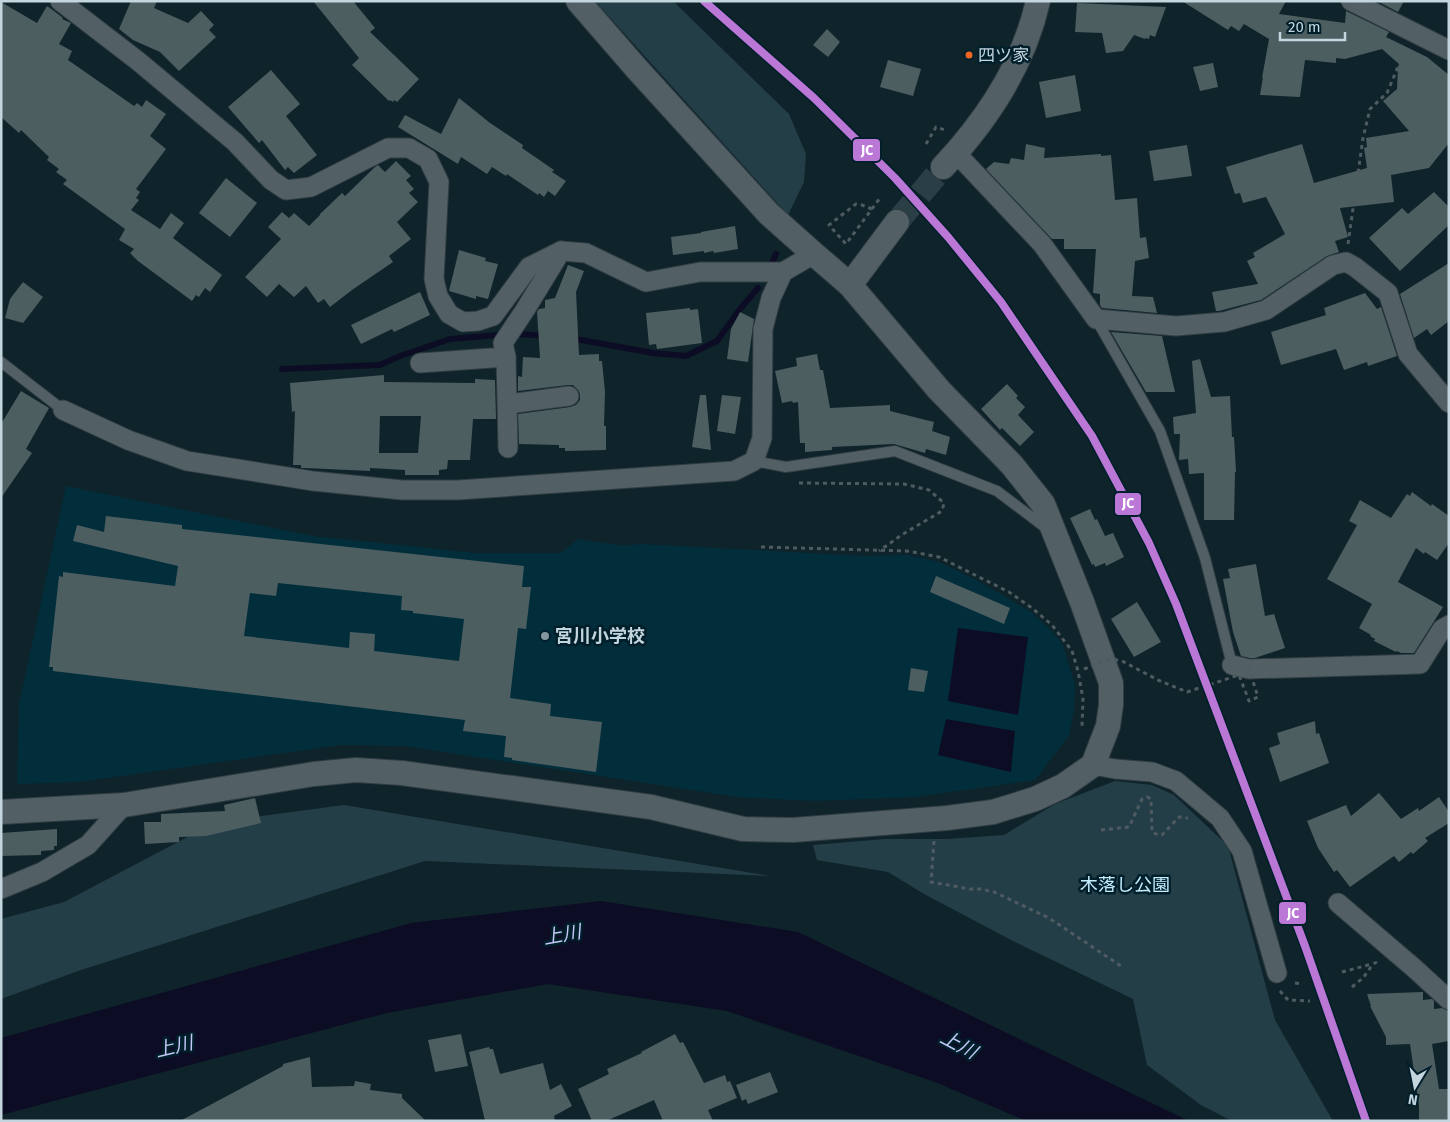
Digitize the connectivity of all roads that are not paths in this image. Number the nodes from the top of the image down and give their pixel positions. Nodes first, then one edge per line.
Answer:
1 (60, 1) edge
2 (578, 1) edge
3 (1038, 1) edge
4 (1351, 1) edge
5 (1449, 50) edge
6 (949, 160) joint
7 (897, 222) tunnel mouth
8 (561, 251) junction
9 (814, 254) junction
10 (783, 272) junction
11 (850, 285) junction
12 (1096, 319) junction
13 (506, 357) junction
14 (1, 362) edge
15 (420, 363) dead end
16 (569, 396) dead end
17 (1449, 403) edge
18 (508, 404) junction
19 (63, 410) joint
20 (508, 448) dead end
21 (754, 461) junction
22 (1055, 535) junction
23 (1449, 625) edge
24 (1241, 667) joint
25 (1092, 765) junction
26 (124, 805) junction
27 (1, 812) edge
28 (1, 889) edge
29 (1338, 903) dead end
30 (1277, 973) road end
31 (1449, 1000) edge

1 - 8 street
2 - 9 street
3 - 6 street
4 - 5 street
6 - 12 street
7 - 11 street
8 - 10 street
8 - 13 street
9 - 10 street
9 - 11 street
10 - 21 street
11 - 22 street
12 - 17 street
12 - 24 lane
13 - 15 street
13 - 18 street
14 - 19 lane
16 - 18 street
18 - 20 street
19 - 21 street
21 - 22 lane
22 - 25 street
23 - 24 street
25 - 26 street
25 - 30 street
26 - 27 street
26 - 28 street
29 - 31 street

